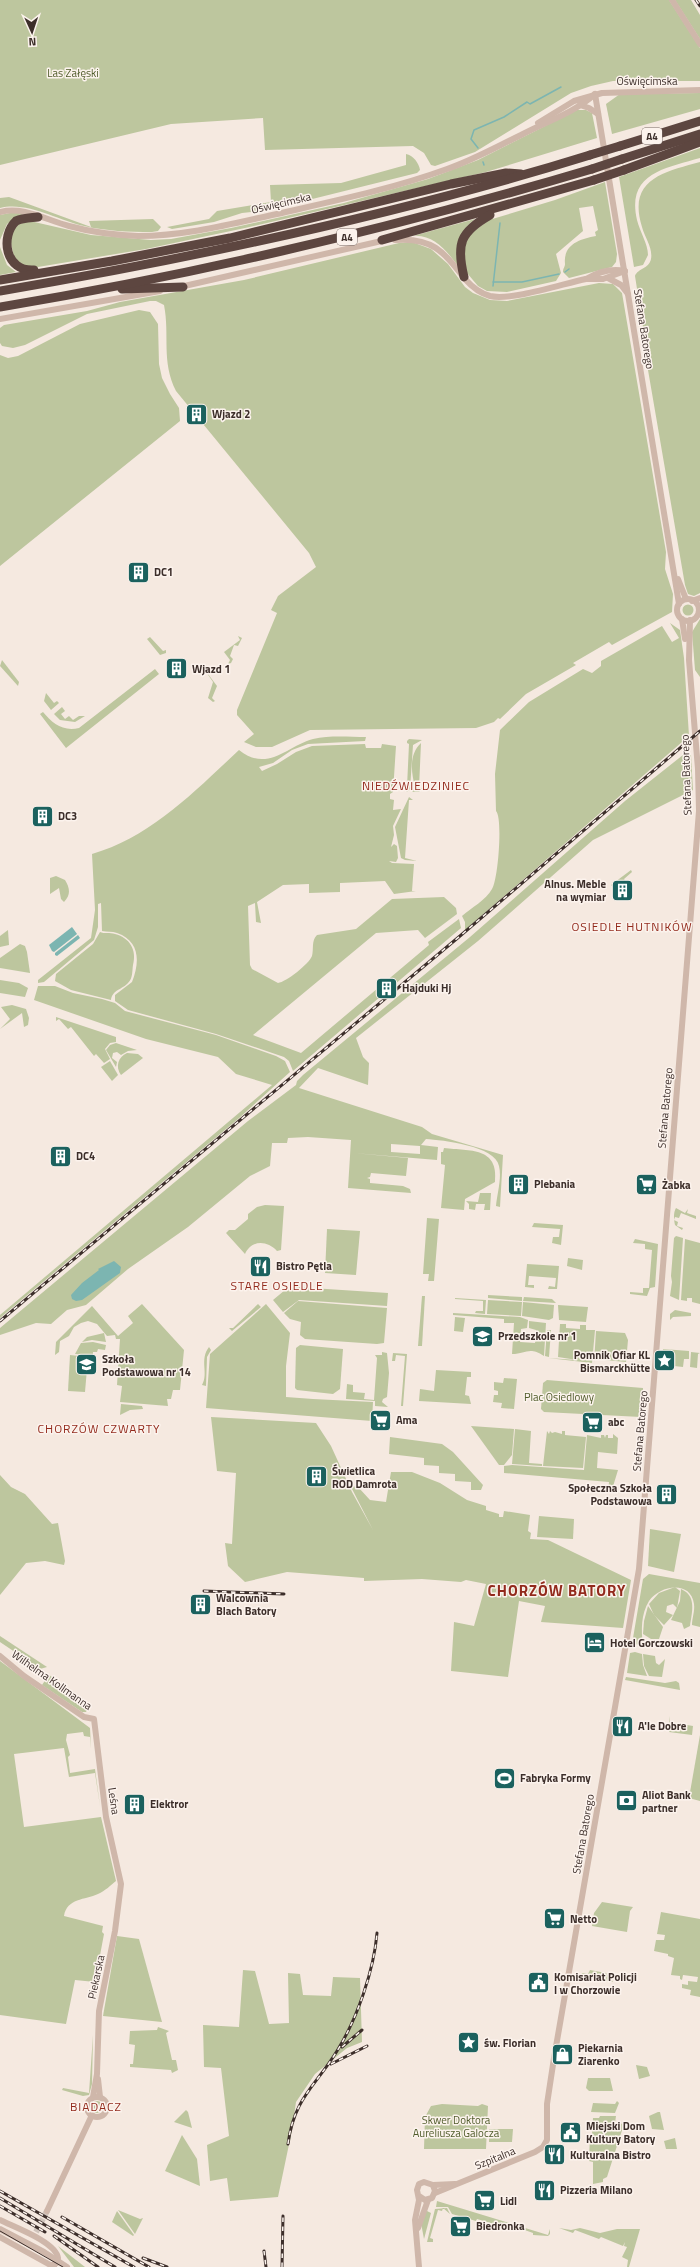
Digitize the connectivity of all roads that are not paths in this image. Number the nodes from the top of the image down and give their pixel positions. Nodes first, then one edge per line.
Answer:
1 (672, 0) edge
2 (700, 44) edge
3 (700, 90) edge
4 (595, 94) junction
5 (580, 106) junction
6 (598, 114) junction
7 (700, 121) edge
8 (700, 134) edge
9 (520, 135) junction
10 (700, 142) edge
11 (529, 174) junction
12 (506, 207) junction
13 (0, 212) edge
14 (38, 217) junction
15 (382, 240) junction
16 (625, 271) junction
17 (47, 272) junction
18 (464, 277) junction
19 (608, 278) junction
20 (586, 279) junction
21 (0, 280) edge
22 (183, 287) junction
23 (98, 289) junction
24 (0, 291) edge
25 (629, 295) junction
26 (0, 307) edge
27 (0, 319) edge
28 (674, 567) junction
29 (700, 598) edge
30 (689, 600) junction
31 (679, 604) junction
32 (699, 607) edge
33 (682, 619) junction
34 (690, 620) junction
35 (689, 660) junction
36 (0, 1656) edge
37 (94, 1719) joint
38 (122, 1884) joint
39 (97, 2074) junction
40 (93, 2097) junction
41 (100, 2097) junction
42 (92, 2115) junction
43 (541, 2149) joint
44 (456, 2184) junction
45 (433, 2185) junction
46 (435, 2193) junction
47 (419, 2196) junction
48 (428, 2200) junction
49 (47, 2211) tunnel mouth
50 (0, 2220) edge
51 (0, 2229) edge
52 (418, 2229) junction
53 (0, 2237) edge
54 (58, 2260) junction
55 (53, 2266) edge
56 (67, 2267) edge
57 (419, 2267) edge

1 - 2 street
3 - 4 street, Oświęcimska
4 - 5 street, Oświęcimska
4 - 6 street, Stefana Batorego
4 - 9 street, Oświęcimska
5 - 6 street
5 - 9 street, Oświęcimska
6 - 16 street, Stefana Batorego
7 - 11 highway, A4, bridge
8 - 23 highway, A4, bridge
9 - 14 street, Oświęcimska
10 - 12 highway, bridge
11 - 17 highway
11 - 24 highway, A4
12 - 15 highway
12 - 18 highway
13 - 14 street, Oświęcimska
14 - 17 highway
15 - 18 street
15 - 22 street
16 - 19 street
16 - 20 street
16 - 25 street, Stefana Batorego
17 - 21 highway
18 - 20 street
19 - 20 street
19 - 25 street
22 - 23 highway
22 - 27 street
23 - 26 highway, A4
25 - 28 street, Stefana Batorego
28 - 30 street, Stefana Batorego
28 - 31 street, Stefana Batorego
29 - 30 street
30 - 31 street
30 - 32 street
31 - 33 street
32 - 34 street
33 - 34 street
33 - 35 street, Stefana Batorego
34 - 35 street, Stefana Batorego
35 - 43 street, Stefana Batorego
36 - 37 street, Wilhelma Kollmanna
37 - 38 street, Leśna
38 - 39 street, Piekarska
39 - 40 street, Piekarska
39 - 41 street, Piekarska
40 - 41 street
40 - 42 street
41 - 42 street
42 - 49 street
43 - 44 street, Szpitalna
44 - 45 street, Szpitalna
44 - 46 street, Szpitalna
45 - 46 street
45 - 47 street
46 - 48 street
47 - 48 street
47 - 52 street
48 - 52 street
50 - 54 street
51 - 54 street
52 - 57 street
53 - 55 street
54 - 55 street
54 - 56 street

